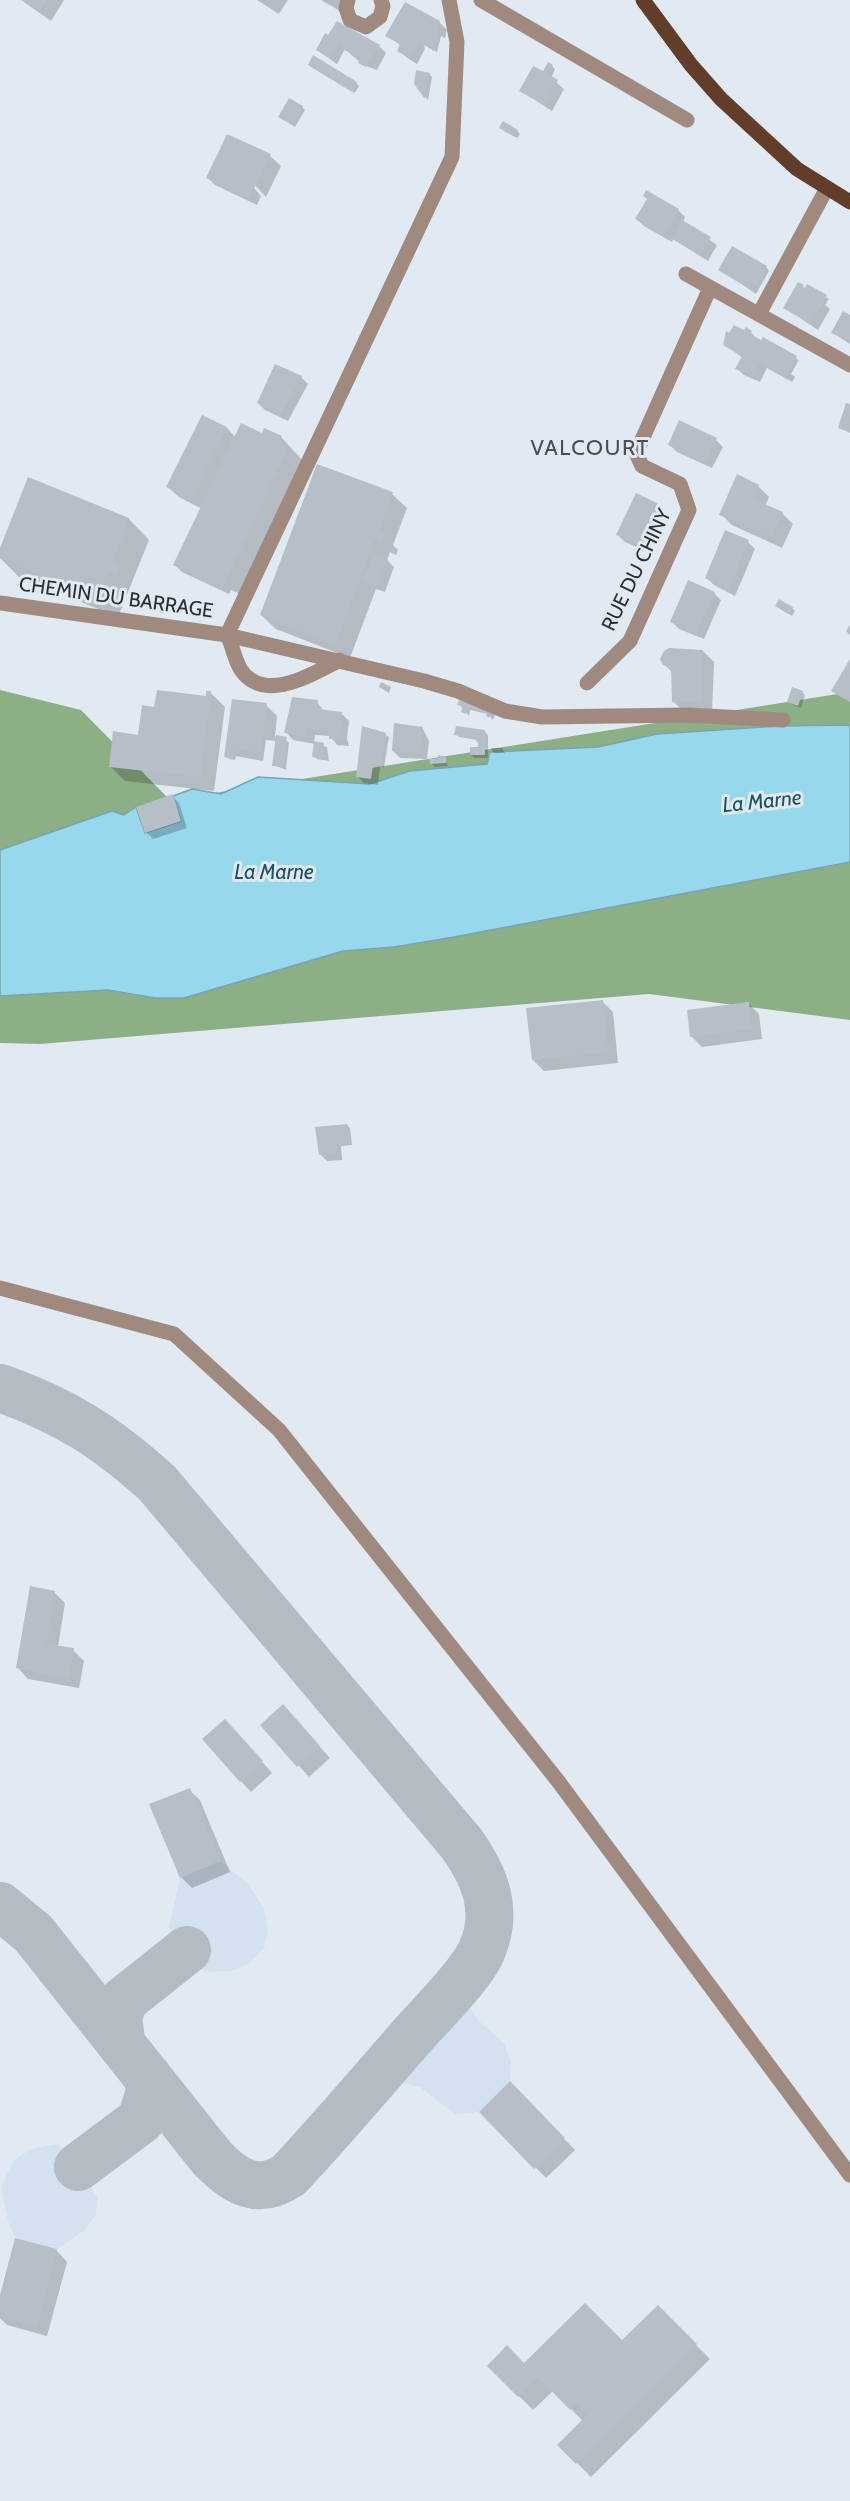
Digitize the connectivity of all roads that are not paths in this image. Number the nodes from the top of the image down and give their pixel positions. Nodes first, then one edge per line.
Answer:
1 (348, 0) edge
2 (381, 0) edge
3 (449, 0) edge
4 (481, 0) edge
5 (643, 0) edge
6 (687, 120) dead end
7 (827, 188) junction
8 (850, 202) edge
9 (686, 274) dead end
10 (710, 288) junction
11 (759, 314) junction
12 (850, 364) edge
13 (0, 603) edge
14 (226, 635) junction
15 (340, 660) junction
16 (587, 683) dead end
17 (783, 720) dead end
18 (0, 1288) edge
19 (850, 2175) edge

1 - 2 street
3 - 14 street
4 - 6 street
5 - 7 main road
7 - 8 main road
7 - 11 street
9 - 10 street
10 - 11 street
10 - 16 street, RUE DU CHINY
11 - 12 street
13 - 14 street, CHEMIN DU BARRAGE
14 - 15 street, CHEMIN DU BARRAGE
14 - 15 street
15 - 17 street, CHEMIN DU BARRAGE
18 - 19 street

